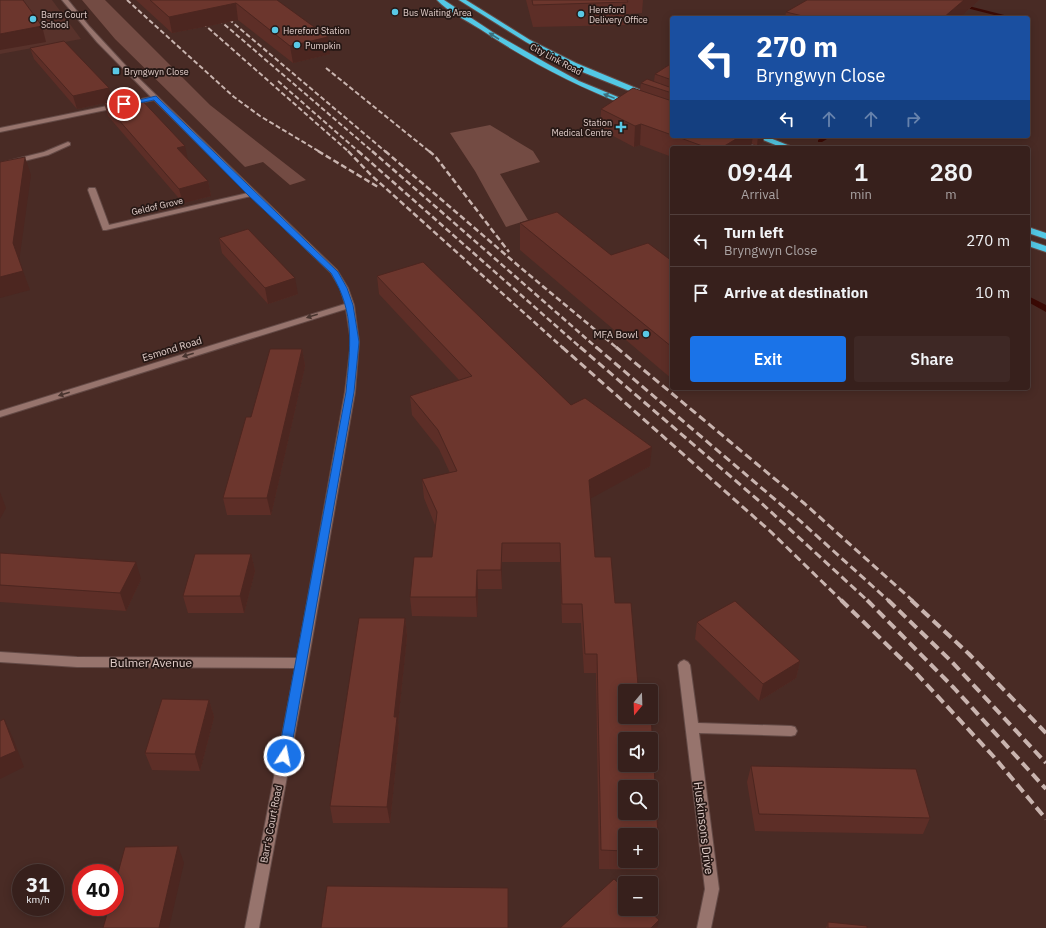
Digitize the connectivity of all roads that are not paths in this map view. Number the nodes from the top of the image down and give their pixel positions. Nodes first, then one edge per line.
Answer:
1 (65, 0) edge
2 (440, 0) edge
3 (462, 0) edge
4 (156, 98) junction
5 (670, 105) edge
6 (640, 108) edge
7 (0, 130) edge
8 (727, 138) edge
9 (763, 138) edge
10 (68, 144) dead end
11 (749, 146) edge
12 (785, 146) edge
13 (0, 166) edge
14 (92, 190) dead end
15 (252, 194) junction
16 (1030, 231) edge
17 (1046, 236) edge
18 (1030, 244) edge
19 (1046, 250) edge
20 (350, 305) junction
21 (0, 414) edge
22 (0, 657) edge
23 (302, 662) junction
24 (684, 665) dead end
25 (692, 728) junction
26 (791, 731) dead end
27 (252, 928) edge
28 (704, 928) edge

1 - 4 street, Barr's Court Road
6 -> 2 highway, City Link Road
3 - 5 highway, City Link Road
4 - 7 street
4 - 15 street, Barr's Court Road
8 - 11 highway
9 - 12 highway
10 - 13 street
14 - 15 street, Geldof Grove
15 - 20 street, Barr's Court Road
16 - 17 highway
18 - 19 highway
20 -> 21 street, Esmond Road
20 - 23 street, Barr's Court Road
22 - 23 street, Bulmer Avenue
23 - 27 street, Barr's Court Road
24 - 25 street, Huskinsons Drive
25 - 26 street
25 - 28 street, Huskinsons Drive

